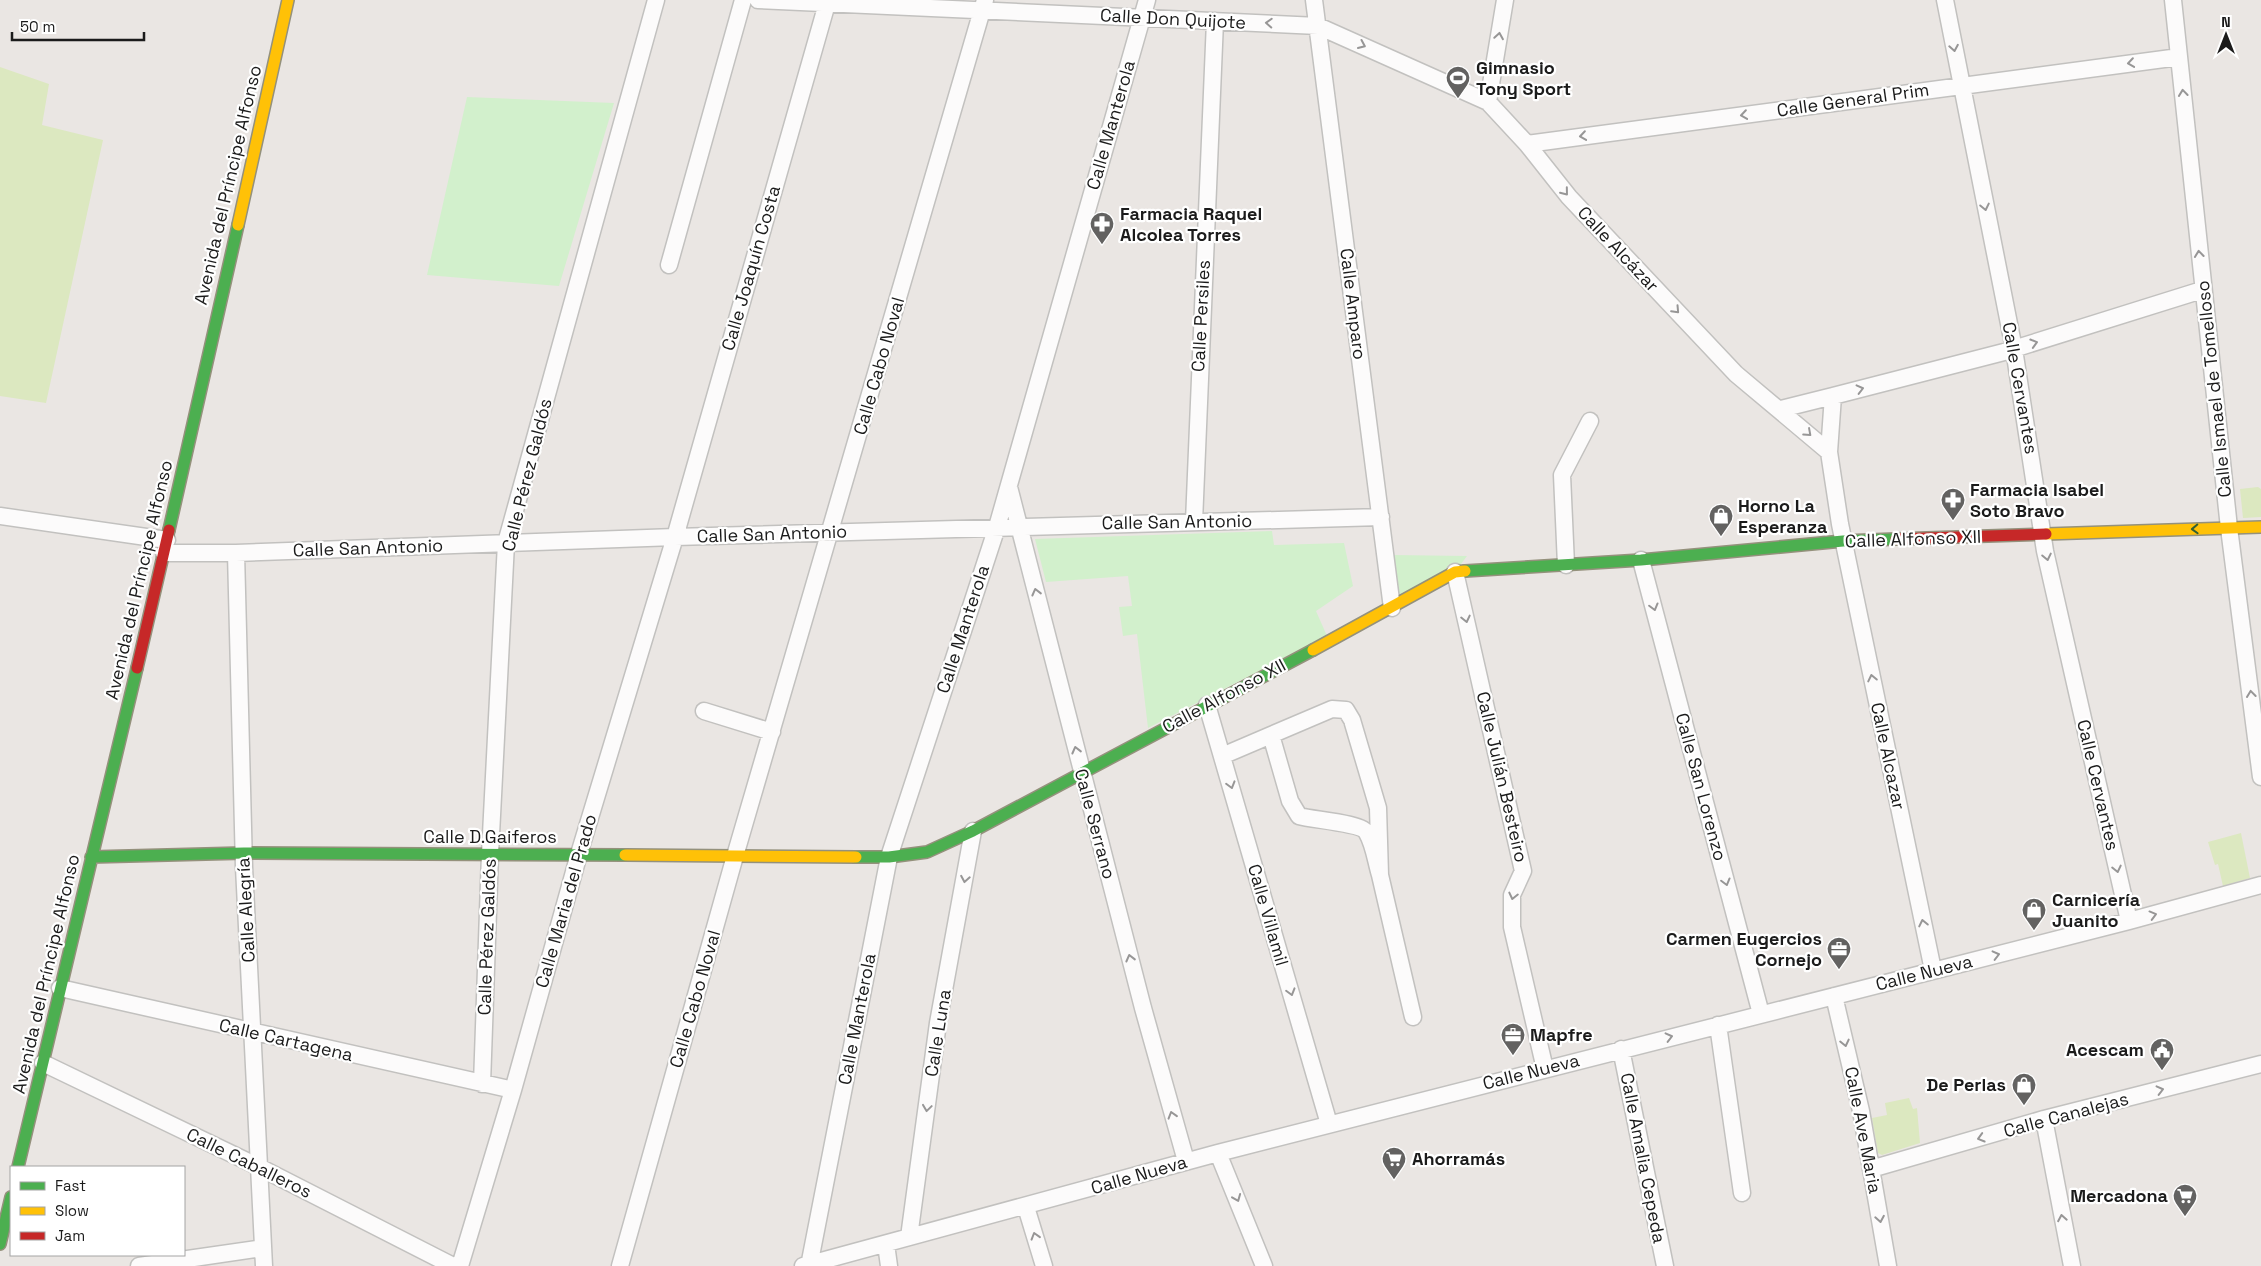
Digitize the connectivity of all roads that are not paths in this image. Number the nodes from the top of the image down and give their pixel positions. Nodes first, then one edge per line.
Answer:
1 (288, 0) edge
2 (656, 0) edge
3 (743, 0) edge
4 (758, 0) edge
5 (1147, 0) edge
6 (1314, 0) edge
7 (1505, 0) edge
8 (1945, 0) edge
9 (2173, 0) edge
10 (827, 1) edge
11 (983, 6) edge
12 (1142, 17) junction
13 (1215, 21) junction
14 (1318, 26) junction
15 (2179, 57) junction
16 (1960, 86) junction
17 (1488, 102) junction
18 (1527, 144) junction
19 (669, 265) dead end
20 (2202, 290) junction
21 (2014, 349) junction
22 (1833, 396) junction
23 (1781, 409) junction
24 (1590, 421) dead end
25 (1829, 452) junction
26 (1009, 485) junction
27 (0, 516) edge
28 (1381, 517) junction
29 (1194, 522) junction
30 (1019, 526) junction
31 (2261, 526) edge
32 (997, 527) junction
33 (2229, 528) junction
34 (830, 532) junction
35 (2044, 535) junction
36 (675, 537) junction
37 (1843, 541) junction
38 (506, 543) junction
39 (166, 547) junction
40 (236, 553) junction
41 (1641, 560) junction
42 (1566, 565) junction
43 (1455, 572) junction
44 (1392, 608) junction
45 (1207, 705) junction
46 (704, 711) dead end
47 (772, 732) junction
48 (1271, 735) junction
49 (1222, 756) junction
50 (1082, 771) junction
51 (2261, 777) edge
52 (973, 831) junction
53 (244, 853) junction
54 (490, 854) junction
55 (579, 854) junction
56 (735, 856) junction
57 (91, 857) junction
58 (889, 857) junction
59 (1380, 875) junction
60 (2261, 885) edge
61 (2129, 921) junction
62 (1933, 970) junction
63 (60, 988) junction
64 (1834, 996) junction
65 (1761, 1014) junction
66 (1413, 1017) dead end
67 (1718, 1025) junction
68 (252, 1032) junction
69 (1621, 1049) junction
70 (43, 1063) junction
71 (2261, 1064) edge
72 (1545, 1069) junction
73 (482, 1084) junction
74 (513, 1090) junction
75 (2044, 1119) junction
76 (1329, 1124) junction
77 (1218, 1153) junction
78 (1186, 1161) junction
79 (18, 1166) edge
80 (259, 1167) junction
81 (1871, 1169) junction
82 (1742, 1193) dead end
83 (10, 1201) edge
84 (1026, 1207) junction
85 (909, 1237) junction
86 (0, 1244) edge
87 (886, 1244) junction
88 (263, 1248) junction
89 (807, 1265) edge
90 (139, 1266) edge
91 (264, 1266) edge
92 (453, 1266) edge
93 (460, 1266) edge
94 (620, 1266) edge
95 (889, 1266) edge
96 (1044, 1266) edge
97 (1264, 1266) edge
98 (1665, 1266) edge
99 (1888, 1266) edge
100 (2072, 1266) edge

1 - 39 street, Avenida del Príncipe Alfonso
2 - 38 street, Calle Pérez Galdós
3 - 19 street
4 - 10 street, Calle Don Quijote
5 - 12 street, Calle Manterola
6 - 14 street, Calle Amparo
17 -> 7 street
8 -> 16 street, Calle Cervantes
9 - 15 street, Calle Ismael de Tomelloso
10 - 11 street, Calle Don Quijote
10 - 36 street, Calle Joaquín Costa
11 - 12 street, Calle Don Quijote
11 - 34 street, Calle Cabo Noval
12 - 13 street, Calle Don Quijote
12 - 26 street, Calle Manterola
14 -> 13 street, Calle Don Quijote
13 - 29 street, Calle Persiles
14 -> 17 street, Calle Alcázar
14 - 28 street, Calle Amparo
15 -> 16 street, Calle General Prim
20 -> 15 street, Calle Ismael de Tomelloso
16 -> 18 street, Calle General Prim
16 -> 21 street, Calle Cervantes
17 - 18 street, Calle Alcázar
18 -> 23 street, Calle Alcázar
21 -> 20 street
20 - 33 street, Calle Ismael de Tomelloso
22 -> 21 street
21 - 35 street, Calle Cervantes
22 - 23 street
22 - 25 street
23 -> 25 street, Calle Alcázar
24 - 42 street
25 - 37 street
26 - 30 street, Calle Serrano
26 - 32 street, Calle Manterola
27 - 39 street, Calle San Antonio
28 - 29 street, Calle San Antonio
28 - 44 street, Calle Amparo
29 - 30 street, Calle San Antonio
30 - 32 street, Calle San Antonio
50 -> 30 street, Calle Serrano
31 - 33 street, Calle Alfonso XII
32 - 34 street, Calle San Antonio
32 - 58 street, Calle Manterola
33 -> 35 street, Calle Alfonso XII
51 -> 33 street, Calle Ismael de Tomelloso
34 - 36 street, Calle San Antonio
34 - 47 street, Calle Cabo Noval
35 - 37 street, Calle Alfonso XII
35 -> 61 street, Calle Cervantes
36 - 38 street, Calle San Antonio
36 - 55 street, Calle Maria del Prado
37 - 41 street, Calle Alfonso XII
62 -> 37 street, Calle Alcazar
38 - 40 street, Calle San Antonio
38 - 54 street, Calle Pérez Galdós
39 - 40 street, Calle San Antonio
39 - 57 street, Avenida del Príncipe Alfonso
40 - 53 street, Calle Alegría
41 - 42 street, Calle Alfonso XII
41 -> 65 street, Calle San Lorenzo
42 - 43 street, Calle Alfonso XII
43 - 44 street, Calle Alfonso XII
43 -> 72 street, Calle Julián Besteiro
44 - 45 street, Calle Alfonso XII
45 - 49 street, Calle Villamil
45 - 50 street, Calle Alfonso XII
46 - 47 street
47 - 56 street, Calle Cabo Noval
48 - 49 street
48 - 59 street
48 - 59 street
49 -> 76 street, Calle Villamil
50 - 52 street, Calle Alfonso XII
78 -> 50 street, Calle Serrano
52 - 58 street, Calle Alfonso XII
52 -> 85 street, Calle Luna
53 - 54 street, Calle D.Gaiferos
53 - 57 street, Calle D.Gaiferos
53 - 68 street, Calle Alegría
54 - 55 street, Calle D.Gaiferos
54 - 73 street, Calle Pérez Galdós
55 - 56 street, Calle D.Gaiferos
55 - 74 street, Calle Maria del Prado
56 - 58 street, Calle D.Gaiferos
56 - 94 street, Calle Cabo Noval
57 - 63 street, Avenida del Príncipe Alfonso
58 - 89 street, Calle Manterola
59 - 66 street
61 -> 60 street, Calle Nueva
62 -> 61 street, Calle Nueva
62 - 64 street, Calle Nueva
63 - 68 street, Calle Cartagena
63 - 70 street, Avenida del Príncipe Alfonso
64 - 65 street, Calle Nueva
64 -> 81 street, Calle Ave Maria
65 - 67 street, Calle Nueva
69 -> 67 street, Calle Nueva
67 - 82 street
68 - 73 street, Calle Cartagena
68 - 80 street, Calle Alegría
69 - 72 street, Calle Nueva
69 - 98 street, Calle Amalia Cepeda
70 - 79 street, Avenida del Príncipe Alfonso
70 - 80 street, Calle Caballeros
75 -> 71 street, Calle Canalejas
72 - 76 street, Calle Nueva
73 - 74 street, Calle Cartagena
74 - 93 street, Calle Maria del Prado
75 -> 81 street, Calle Canalejas
100 -> 75 street
76 - 77 street, Calle Nueva
77 - 78 street, Calle Nueva
77 -> 97 street
78 - 84 street, Calle Nueva
80 - 88 street, Calle Alegría
80 - 92 street, Calle Caballeros
81 -> 99 street, Calle Ave Maria
83 - 86 street
84 - 85 street, Calle Nueva
96 -> 84 street
85 - 87 street, Calle Nueva
87 - 89 street, Calle Nueva
87 - 95 street
88 - 90 street
88 - 91 street, Calle Alegría

